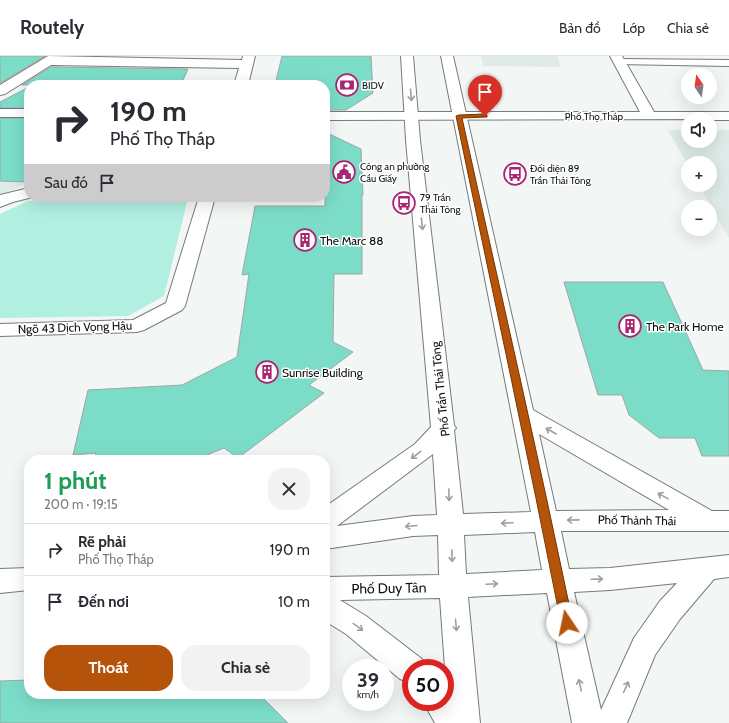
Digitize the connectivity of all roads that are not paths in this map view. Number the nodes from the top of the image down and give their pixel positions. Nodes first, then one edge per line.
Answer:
1 (408, 56) edge
2 (447, 56) edge
3 (726, 56) edge
4 (53, 58) edge
5 (617, 59) edge
6 (248, 60) edge
7 (729, 60) edge
8 (729, 63) edge
9 (242, 80) edge
10 (4, 86) edge
11 (0, 113) edge
12 (24, 113) edge
13 (330, 116) edge
14 (412, 116) junction
15 (459, 116) junction
16 (650, 116) junction
17 (729, 116) edge
18 (24, 194) edge
19 (0, 202) edge
20 (206, 202) edge
21 (0, 330) edge
22 (522, 414) junction
23 (444, 428) junction
24 (330, 517) edge
25 (546, 521) junction
26 (719, 521) edge
27 (450, 525) junction
28 (330, 537) edge
29 (718, 567) edge
30 (24, 580) edge
31 (558, 580) junction
32 (0, 581) edge
33 (453, 586) junction
34 (330, 589) edge
35 (330, 609) edge
36 (402, 662) edge
37 (445, 711) edge
38 (454, 723) edge
39 (464, 723) edge
40 (588, 723) edge
41 (611, 723) edge

1 -> 14 main road, Phố Trần Thái Tông
2 - 15 main road
3 - 7 lane
4 - 6 main road
4 - 10 main road
5 - 8 lane
5 - 16 main road
6 - 9 main road
11 - 12 main road
13 - 14 main road, Phố Thọ Tháp
14 - 15 main road, Phố Thọ Tháp
14 -> 23 main road, Phố Trần Thái Tông
15 - 16 main road, Phố Thọ Tháp
15 - 22 main road
16 - 17 main road, Phố Thọ Tháp
18 - 19 main road
20 - 21 main road, Ngõ 43 Dịch Vọng Hậu
22 - 25 main road
26 -> 22 main road
23 -> 24 main road
23 -> 27 main road, Phố Trần Thái Tông
26 -> 25 main road, Phố Thành Thái
25 -> 27 main road, Phố Thành Thái
25 - 31 main road
27 -> 28 main road
27 -> 33 main road, Phố Trần Thái Tông
31 -> 29 main road
41 -> 29 main road
30 - 32 main road
33 -> 31 main road, Phố Duy Tân
40 -> 31 main road
33 - 34 main road, Phố Duy Tân
33 -> 39 main road, Phố Trần Thái Tông
35 -> 36 main road
37 - 38 main road

